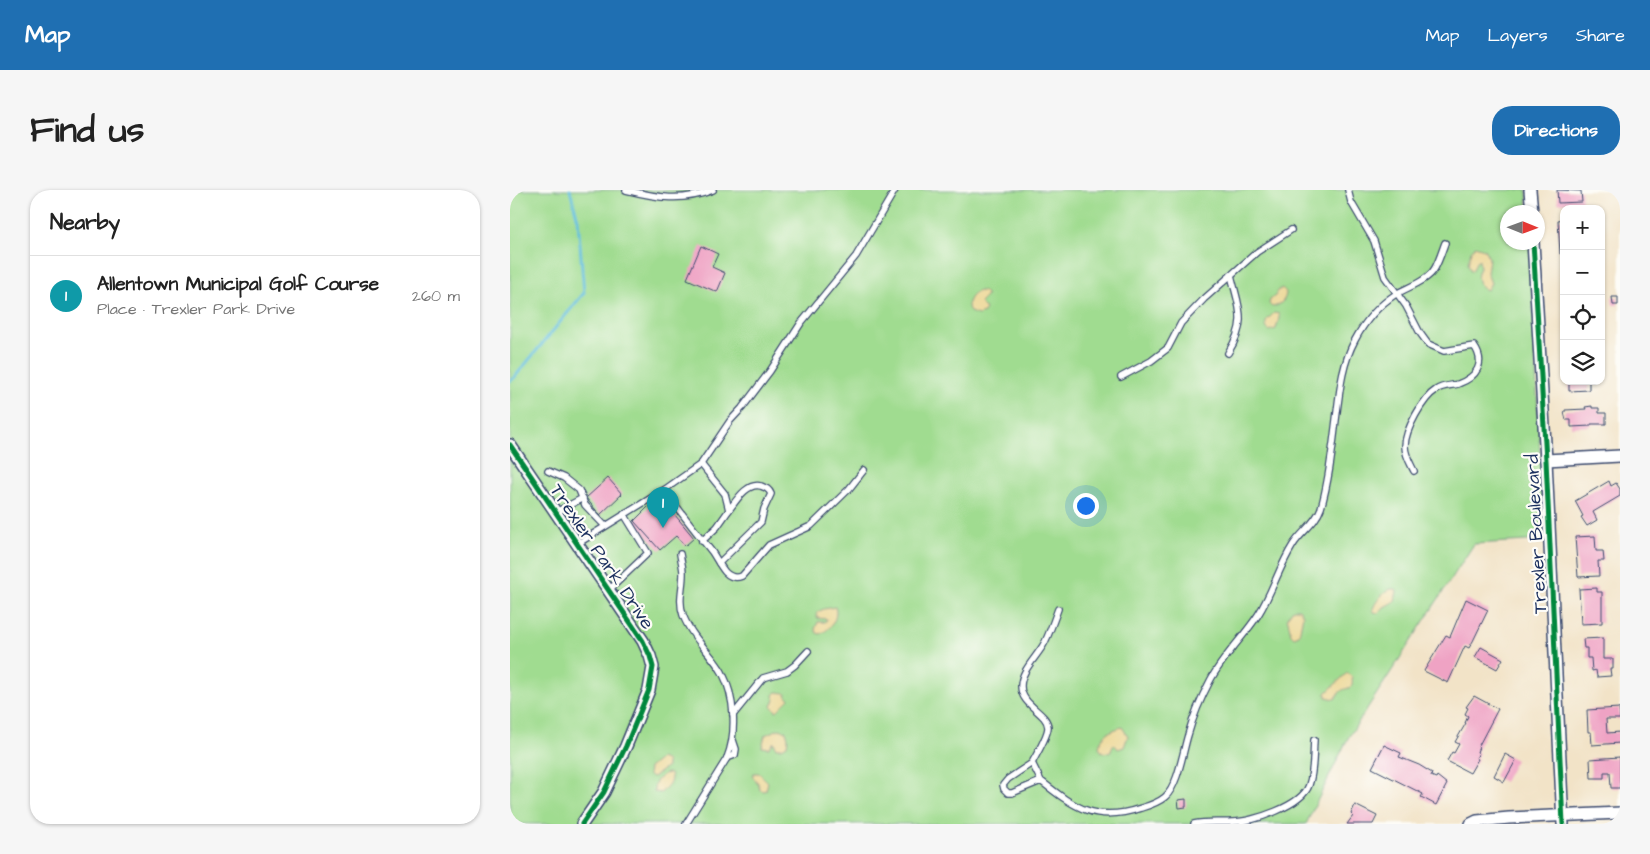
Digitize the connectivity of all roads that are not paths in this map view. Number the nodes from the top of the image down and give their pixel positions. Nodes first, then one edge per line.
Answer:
1 (513, 190) edge
2 (626, 190) edge
3 (714, 190) edge
4 (894, 190) edge
5 (1348, 190) edge
6 (1530, 190) edge
7 (510, 195) edge
8 (1531, 205) edge
9 (1291, 230) dead end
10 (1445, 243) dead end
11 (1533, 250) edge
12 (1231, 275) junction
13 (1397, 293) junction
14 (1228, 353) dead end
15 (1121, 377) dead end
16 (510, 445) edge
17 (1620, 456) edge
18 (1546, 460) junction
19 (701, 464) junction
20 (548, 470) dead end
21 (864, 470) dead end
22 (1414, 471) dead end
23 (664, 490) junction
24 (583, 498) junction
25 (729, 510) junction
26 (555, 512) junction
27 (624, 514) junction
28 (605, 526) junction
29 (702, 541) junction
30 (577, 544) junction
31 (680, 554) dead end
32 (719, 563) junction
33 (609, 590) junction
34 (1058, 610) dead end
35 (808, 651) dead end
36 (733, 715) junction
37 (1314, 740) dead end
38 (1032, 763) junction
39 (1041, 781) junction
40 (1620, 813) edge
41 (1563, 820) edge
42 (582, 824) edge
43 (686, 824) edge
44 (1194, 824) edge
45 (1471, 824) edge

1 - 7 lane
2 - 3 lane
4 - 19 lane
5 - 13 lane
6 - 8 street
9 - 12 lane
10 - 13 lane
11 - 18 street, Trexler Boulevard
12 - 14 lane
12 - 15 lane
13 - 22 lane
13 - 39 lane
16 - 26 street, Trexler Park Drive
17 - 18 street
18 - 41 street, Trexler Boulevard
19 - 23 lane
19 - 25 lane
20 - 24 lane
21 - 32 lane
23 - 27 lane
23 - 29 lane
24 - 26 lane
24 - 28 lane
25 - 29 lane
25 - 32 lane
26 - 30 street, Trexler Park Drive
27 - 28 lane
27 - 33 lane
28 - 30 lane
29 - 32 lane
30 - 33 street, Trexler Park Drive
31 - 36 lane
33 - 42 street, Trexler Park Drive
34 - 38 lane
35 - 36 lane
36 - 43 lane
37 - 44 lane
38 - 39 lane
38 - 39 lane
40 - 41 street
41 - 45 street

